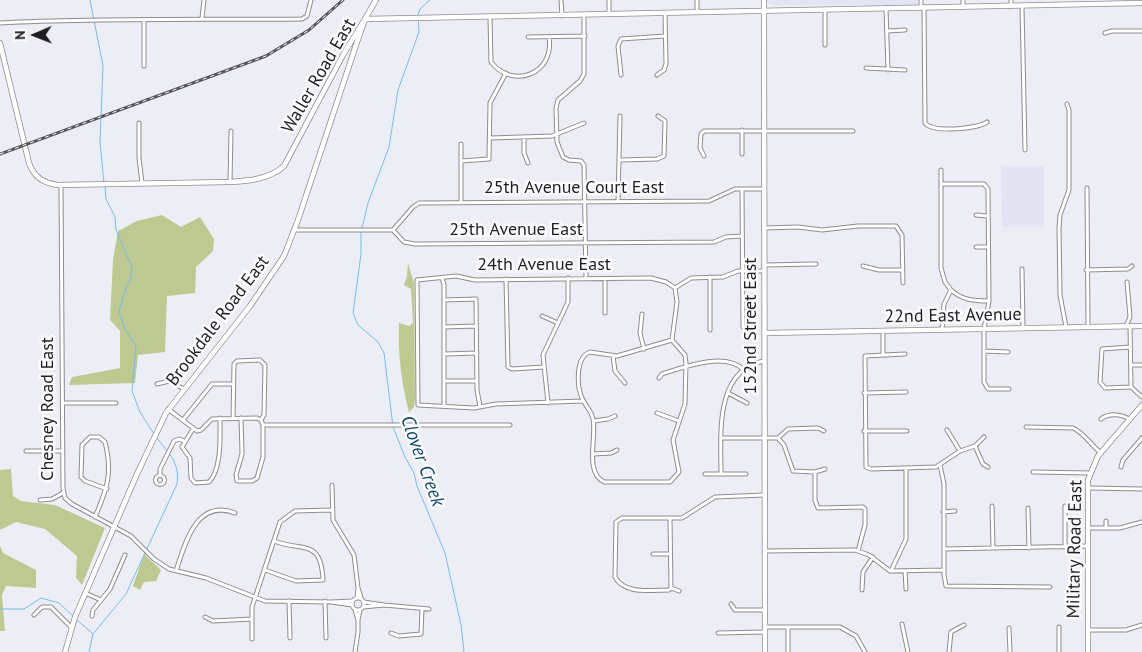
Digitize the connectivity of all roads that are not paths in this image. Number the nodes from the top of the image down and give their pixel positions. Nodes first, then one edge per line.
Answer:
1 (204, 0) edge
2 (311, 0) edge
3 (376, 0) edge
4 (562, 0) edge
5 (609, 0) edge
6 (697, 0) edge
7 (764, 0) edge
8 (921, 0) edge
9 (963, 0) edge
10 (1064, 2) edge
11 (1123, 2) edge
12 (1011, 3) edge
13 (1142, 3) edge
14 (1022, 6) junction
15 (923, 7) junction
16 (963, 7) junction
17 (886, 8) junction
18 (825, 9) junction
19 (764, 10) junction
20 (698, 12) junction
21 (665, 13) junction
22 (609, 15) junction
23 (562, 16) junction
24 (584, 16) junction
25 (202, 18) junction
26 (490, 18) junction
27 (365, 19) junction
28 (144, 21) junction
29 (0, 23) edge
30 (905, 30) dead end
31 (887, 31) junction
32 (1142, 31) edge
33 (1105, 33) dead end
34 (585, 36) junction
35 (666, 36) junction
36 (528, 37) dead end
37 (549, 37) junction
38 (0, 44) edge
39 (825, 45) dead end
40 (144, 66) dead end
41 (866, 68) dead end
42 (888, 70) junction
43 (905, 70) dead end
44 (504, 72) junction
45 (657, 75) dead end
46 (621, 76) dead end
47 (1067, 104) dead end
48 (620, 116) dead end
49 (658, 116) dead end
50 (987, 122) dead end
51 (139, 123) dead end
52 (584, 123) dead end
53 (742, 130) junction
54 (764, 130) junction
55 (231, 131) dead end
56 (853, 131) dead end
57 (556, 135) junction
58 (524, 137) junction
59 (490, 138) junction
60 (461, 144) dead end
61 (1025, 150) dead end
62 (742, 154) dead end
63 (704, 156) dead end
64 (621, 160) junction
65 (461, 161) junction
66 (528, 162) dead end
67 (941, 170) dead end
68 (230, 182) junction
69 (142, 183) junction
70 (941, 184) junction
71 (61, 185) junction
72 (1086, 188) dead end
73 (742, 189) junction
74 (764, 189) junction
75 (461, 202) junction
76 (584, 202) junction
77 (618, 202) junction
78 (976, 215) dead end
79 (988, 216) junction
80 (764, 228) junction
81 (294, 230) junction
82 (393, 230) junction
83 (742, 236) junction
84 (585, 243) junction
85 (976, 247) dead end
86 (988, 247) junction
87 (764, 264) junction
88 (816, 264) dead end
89 (863, 266) dead end
90 (1132, 266) dead end
91 (1022, 269) dead end
92 (902, 270) junction
93 (1086, 270) junction
94 (742, 271) junction
95 (764, 271) junction
96 (710, 277) junction
97 (442, 278) junction
98 (568, 278) junction
99 (506, 279) junction
100 (586, 279) junction
101 (605, 279) junction
102 (1127, 282) dead end
103 (903, 283) dead end
104 (675, 288) junction
105 (951, 290) junction
106 (444, 300) junction
107 (989, 301) junction
108 (606, 313) dead end
109 (642, 314) dead end
110 (542, 316) dead end
111 (558, 323) junction
112 (476, 326) junction
113 (1088, 326) junction
114 (1128, 326) junction
115 (1142, 326) edge
116 (444, 327) junction
117 (743, 327) dead end
118 (1066, 327) junction
119 (1023, 328) junction
120 (984, 329) junction
121 (710, 330) dead end
122 (942, 330) junction
123 (883, 331) junction
124 (764, 333) junction
125 (672, 340) junction
126 (1130, 347) junction
127 (644, 349) junction
128 (984, 351) junction
129 (1008, 352) dead end
130 (476, 353) junction
131 (445, 354) junction
132 (883, 354) junction
133 (905, 354) dead end
134 (613, 356) junction
135 (764, 361) junction
136 (1131, 365) junction
137 (1142, 365) edge
138 (686, 366) junction
139 (544, 368) junction
140 (744, 370) junction
141 (659, 378) dead end
142 (445, 381) junction
143 (477, 381) junction
144 (625, 383) dead end
145 (157, 384) dead end
146 (233, 384) junction
147 (1131, 387) junction
148 (184, 388) junction
149 (1009, 389) dead end
150 (906, 392) dead end
151 (728, 393) junction
152 (864, 393) junction
153 (1142, 397) edge
154 (583, 401) junction
155 (62, 403) junction
156 (116, 403) dead end
157 (548, 403) junction
158 (747, 403) dead end
159 (1142, 405) edge
160 (444, 406) junction
161 (480, 406) junction
162 (168, 409) junction
163 (658, 414) dead end
164 (615, 416) dead end
165 (220, 418) junction
166 (234, 418) junction
167 (242, 418) junction
168 (1101, 419) dead end
169 (1129, 419) junction
170 (183, 420) junction
171 (261, 420) junction
172 (594, 420) junction
173 (679, 421) junction
174 (263, 425) junction
175 (510, 425) dead end
176 (1026, 427) dead end
177 (193, 429) junction
178 (947, 430) dead end
179 (824, 431) dead end
180 (864, 431) junction
181 (907, 431) dead end
182 (984, 437) dead end
183 (721, 438) junction
184 (765, 438) junction
185 (778, 438) junction
186 (1142, 438) edge
187 (184, 441) junction
188 (975, 446) junction
189 (617, 450) dead end
190 (960, 450) junction
191 (26, 451) dead end
192 (62, 451) junction
193 (1100, 453) junction
194 (594, 454) junction
195 (940, 465) junction
196 (988, 467) dead end
197 (1121, 467) dead end
198 (906, 469) junction
199 (825, 470) dead end
200 (814, 472) junction
201 (1033, 472) dead end
202 (721, 473) junction
203 (1090, 473) junction
204 (705, 474) dead end
205 (746, 474) dead end
206 (160, 475) dead end
207 (332, 485) dead end
208 (1087, 488) junction
209 (107, 489) junction
210 (1142, 489) edge
211 (63, 493) junction
212 (765, 495) junction
213 (40, 500) dead end
214 (992, 506) dead end
215 (1065, 506) dead end
216 (1028, 508) dead end
217 (332, 510) junction
218 (955, 511) dead end
219 (943, 512) junction
220 (235, 513) dead end
221 (95, 517) junction
222 (670, 518) junction
223 (1106, 520) dead end
224 (1142, 522) edge
225 (114, 526) junction
226 (1087, 528) junction
227 (1106, 528) junction
228 (274, 541) junction
229 (1088, 546) junction
230 (1065, 547) junction
231 (993, 548) junction
232 (1029, 548) junction
233 (944, 549) junction
234 (858, 550) junction
235 (765, 551) junction
236 (653, 554) dead end
237 (670, 554) junction
238 (125, 555) dead end
239 (873, 557) junction
240 (264, 570) junction
241 (944, 570) junction
242 (176, 571) junction
243 (891, 571) junction
244 (905, 571) junction
245 (1050, 587) dead end
246 (358, 588) junction
247 (671, 588) junction
248 (906, 589) dead end
249 (862, 590) dead end
250 (679, 592) dead end
251 (85, 593) junction
252 (255, 598) junction
253 (356, 598) junction
254 (101, 600) junction
255 (363, 600) junction
256 (289, 601) junction
257 (325, 601) junction
258 (352, 603) junction
259 (731, 604) dead end
260 (384, 605) junction
261 (359, 609) junction
262 (422, 609) junction
263 (429, 609) dead end
264 (765, 610) junction
265 (34, 615) dead end
266 (92, 616) dead end
267 (205, 617) dead end
268 (252, 619) junction
269 (902, 624) dead end
270 (964, 625) dead end
271 (1142, 626) edge
272 (71, 627) junction
273 (788, 627) junction
274 (1059, 627) dead end
275 (1009, 628) dead end
276 (765, 630) junction
277 (1088, 630) junction
278 (391, 633) dead end
279 (718, 633) dead end
280 (290, 638) dead end
281 (326, 638) dead end
282 (252, 639) dead end
283 (65, 652) edge
284 (355, 652) edge
285 (765, 652) edge
286 (788, 652) edge
287 (865, 652) edge
288 (908, 652) edge
289 (950, 652) edge
290 (1010, 652) edge
291 (1059, 652) edge
292 (1088, 652) edge

1 - 25 street
2 - 25 street
3 - 27 street, Brookdale Road East
4 - 23 street
5 - 22 street
6 - 20 street
7 - 19 street, 152nd Street East
8 - 15 street
9 - 16 street
10 - 11 street, Waller Road East
10 - 14 street, Waller Road East
11 - 13 street, Waller Road East
12 - 14 street, Waller Road East
12 - 16 street, Waller Road East
14 - 61 street
15 - 16 street, Waller Road East
15 - 17 street, Waller Road East
15 - 50 street
17 - 18 street, Waller Road East
17 - 31 street
18 - 19 street, Waller Road East
18 - 39 street
19 - 20 street, Waller Road East
19 - 54 street, 152nd Street East
20 - 21 street, Waller Road East
21 - 22 street, Waller Road East
21 - 35 street
22 - 24 street, Waller Road East
23 - 24 street, Waller Road East
23 - 26 street, Waller Road East
24 - 34 street
25 - 28 street
26 - 27 street, Waller Road East
26 - 44 street
27 - 68 street, Waller Road East
27 - 81 street, Brookdale Road East
28 - 29 street
28 - 40 street
30 - 31 street
31 - 42 street
32 - 33 street
34 - 37 street
34 - 57 street
35 - 45 street
35 - 46 street
36 - 37 street
37 - 44 street
38 - 71 street, Waller Road East
41 - 42 street
42 - 43 street
44 - 59 street
47 - 118 street
48 - 64 street
49 - 64 street
51 - 69 street
52 - 57 street
53 - 54 street
53 - 62 street
53 - 63 street
54 - 56 street
54 - 74 street, 152nd Street East
55 - 68 street
57 - 58 street
57 - 76 street
58 - 59 street
58 - 66 street
59 - 65 street
60 - 65 street
64 - 77 street
65 - 75 street
67 - 70 street
68 - 69 street, Waller Road East
69 - 71 street, Waller Road East
70 - 79 street
70 - 105 street
71 - 155 street, Chesney Road East
72 - 93 street
73 - 74 street, 25th Avenue Court East
73 - 77 street, 25th Avenue Court East
73 - 83 street
74 - 80 street, 152nd Street East
75 - 76 street, 25th Avenue Court East
75 - 82 street, 25th Avenue Court East
76 - 77 street, 25th Avenue Court East
76 - 84 street
78 - 79 street
79 - 86 street
80 - 87 street, 152nd Street East
80 - 92 street
81 - 82 street
81 - 148 street, Brookdale Road East
82 - 84 street, 25th Avenue East
83 - 84 street, 25th Avenue East
83 - 94 street
84 - 100 street
85 - 86 street
86 - 107 street
87 - 88 street
87 - 95 street, 152nd Street East
89 - 92 street
90 - 93 street
91 - 119 street
92 - 103 street
93 - 113 street
94 - 95 street
94 - 96 street
94 - 117 street
95 - 124 street, 152nd Street East
96 - 104 street
96 - 121 street
97 - 99 street, 24th Avenue East
97 - 106 street
97 - 160 street, 24th Avenue East
98 - 99 street, 24th Avenue East
98 - 100 street, 24th Avenue East
98 - 111 street
99 - 139 street
100 - 101 street, 24th Avenue East
101 - 104 street, 24th Avenue East
101 - 108 street
102 - 114 street
104 - 125 street
105 - 107 street
105 - 122 street
106 - 112 street
106 - 116 street
107 - 120 street
109 - 127 street
110 - 111 street
111 - 139 street
112 - 116 street
112 - 130 street
113 - 114 street, 22nd East Avenue
113 - 118 street, 22nd East Avenue
114 - 115 street, 22nd East Avenue
114 - 126 street
116 - 131 street
118 - 119 street, 22nd East Avenue
119 - 120 street, 22nd East Avenue
120 - 122 street, 22nd East Avenue
120 - 128 street
122 - 123 street, 22nd East Avenue
123 - 124 street, 22nd East Avenue
123 - 132 street
124 - 135 street, 152nd Street East
125 - 127 street
125 - 138 street
126 - 136 street
126 - 147 street
127 - 134 street
128 - 129 street
128 - 149 street
130 - 131 street
130 - 143 street
131 - 142 street
132 - 133 street
132 - 152 street
134 - 144 street
134 - 154 street
135 - 140 street
135 - 184 street, 152nd Street East
136 - 137 street
136 - 147 street
138 - 140 street
138 - 141 street
138 - 173 street
139 - 157 street
140 - 151 street
142 - 143 street
142 - 160 street
143 - 161 street
145 - 148 street
146 - 166 street
146 - 170 street
146 - 171 street
147 - 153 street
148 - 162 street, Brookdale Road East
150 - 152 street
151 - 158 street
151 - 183 street
152 - 180 street
154 - 157 street
154 - 172 street
155 - 156 street
155 - 192 street, Chesney Road East
157 - 161 street
159 - 169 street, Military Road East
160 - 161 street
162 - 170 street
162 - 225 street, Brookdale Road East
163 - 173 street
164 - 172 street
165 - 166 street
165 - 177 street
165 - 187 street
166 - 167 street
167 - 171 street
167 - 174 street
168 - 169 street
169 - 193 street, Military Road East
170 - 177 street
171 - 174 street
172 - 194 street
173 - 194 street
174 - 175 street
176 - 193 street
177 - 187 street
178 - 190 street
179 - 185 street
180 - 181 street
180 - 198 street
182 - 188 street
183 - 184 street
183 - 202 street
184 - 185 street
184 - 212 street, 152nd Street East
185 - 200 street
186 - 197 street
187 - 206 street
188 - 190 street
188 - 196 street
189 - 194 street
190 - 195 street
191 - 192 street
192 - 211 street, Chesney Road East
193 - 203 street, Military Road East
195 - 198 street
195 - 219 street
198 - 243 street
199 - 200 street
200 - 234 street
201 - 203 street
202 - 204 street
202 - 205 street
203 - 208 street, Military Road East
207 - 217 street
208 - 210 street
208 - 226 street, Military Road East
209 - 209 street
209 - 221 street
211 - 213 street
211 - 221 street, Chesney Road East
212 - 222 street
212 - 235 street, 152nd Street East
214 - 231 street
215 - 230 street
216 - 232 street
217 - 228 street
217 - 246 street
218 - 219 street
219 - 233 street
220 - 242 street
221 - 225 street, Chesney Road East
222 - 237 street
222 - 247 street
223 - 227 street
224 - 227 street
225 - 242 street, Chesney Road East
225 - 251 street, Brookdale Road East
226 - 227 street
226 - 229 street, Military Road East
228 - 240 street
228 - 240 street
229 - 230 street
229 - 277 street, Military Road East
230 - 232 street
231 - 232 street
231 - 233 street
233 - 241 street
234 - 235 street
234 - 239 street
235 - 264 street, 152nd Street East
236 - 237 street
237 - 247 street
238 - 254 street
239 - 243 street
239 - 249 street
240 - 252 street
241 - 244 street
241 - 245 street
242 - 252 street, Chesney Road East
243 - 244 street
244 - 248 street
246 - 253 street
246 - 255 street
247 - 250 street
251 - 254 street
251 - 272 street, Brookdale Road East
252 - 256 street, Chesney Road East
252 - 268 street
253 - 255 street
253 - 258 street
254 - 266 street
255 - 260 street
255 - 261 street
256 - 257 street, Chesney Road East
256 - 280 street
257 - 258 street, Chesney Road East
257 - 281 street
258 - 261 street
259 - 264 street
260 - 261 street
260 - 262 street
261 - 284 street
262 - 263 street
262 - 278 street
264 - 276 street, 152nd Street East
265 - 272 street
267 - 268 street
268 - 282 street
269 - 288 street
270 - 289 street
271 - 277 street
272 - 283 street, Brookdale Road East
273 - 276 street
273 - 286 street
273 - 287 street
274 - 291 street
275 - 290 street
276 - 279 street
276 - 285 street, 152nd Street East
277 - 292 street, Military Road East

